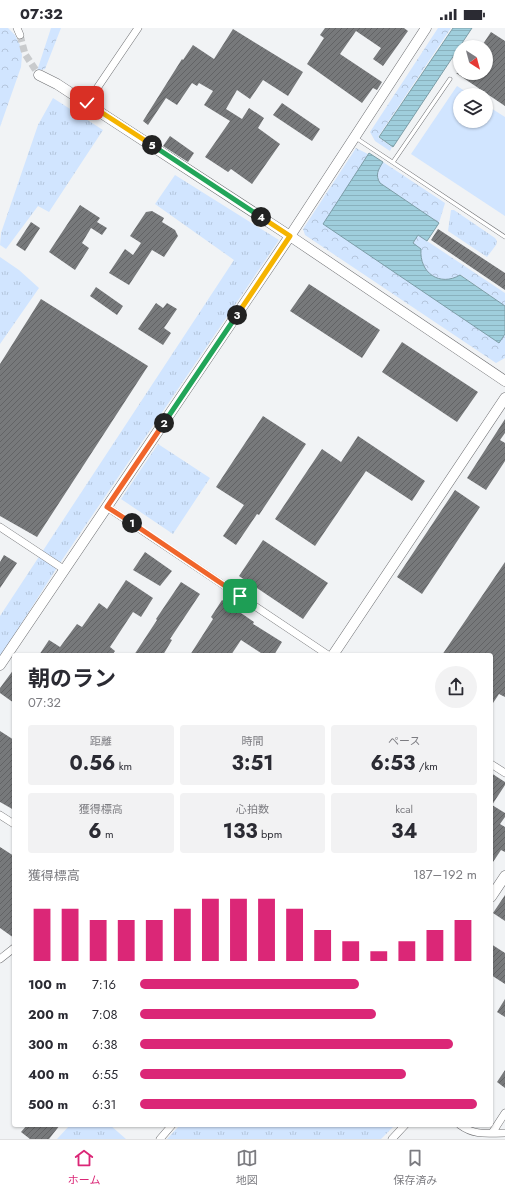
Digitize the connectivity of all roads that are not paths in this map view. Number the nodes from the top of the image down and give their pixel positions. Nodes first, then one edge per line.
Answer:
1 (138, 28) edge
2 (426, 28) edge
3 (39, 75) tunnel mouth
4 (450, 79) dead end
5 (87, 103) junction
6 (354, 137) junction
7 (393, 162) junction
8 (290, 236) junction
9 (505, 237) edge
10 (505, 381) edge
11 (505, 398) edge
12 (107, 507) junction
13 (0, 528) edge
14 (64, 570) junction
15 (325, 653) edge
16 (334, 653) edge
17 (0, 665) edge
18 (493, 765) edge
19 (505, 773) edge
20 (0, 814) edge
21 (12, 823) edge
22 (505, 876) edge
23 (493, 894) edge
24 (12, 950) edge
25 (0, 959) edge
26 (505, 1113) edge
27 (170, 1127) edge
28 (403, 1127) edge
29 (462, 1127) edge
30 (492, 1133) junction
31 (505, 1133) edge
32 (160, 1139) edge
33 (392, 1139) edge

1 - 5 street
2 - 6 street
3 - 5 street
4 - 7 lane
5 - 8 street
6 - 7 lane
6 - 8 street
7 - 9 lane
8 - 10 street
8 - 12 street
11 - 16 street
12 - 14 street
12 - 15 street
13 - 14 street
14 - 17 street
18 - 19 street
20 - 21 street
22 - 23 street
24 - 25 street
26 - 30 street
27 - 32 street
28 - 33 street
29 - 30 street
30 - 31 street

